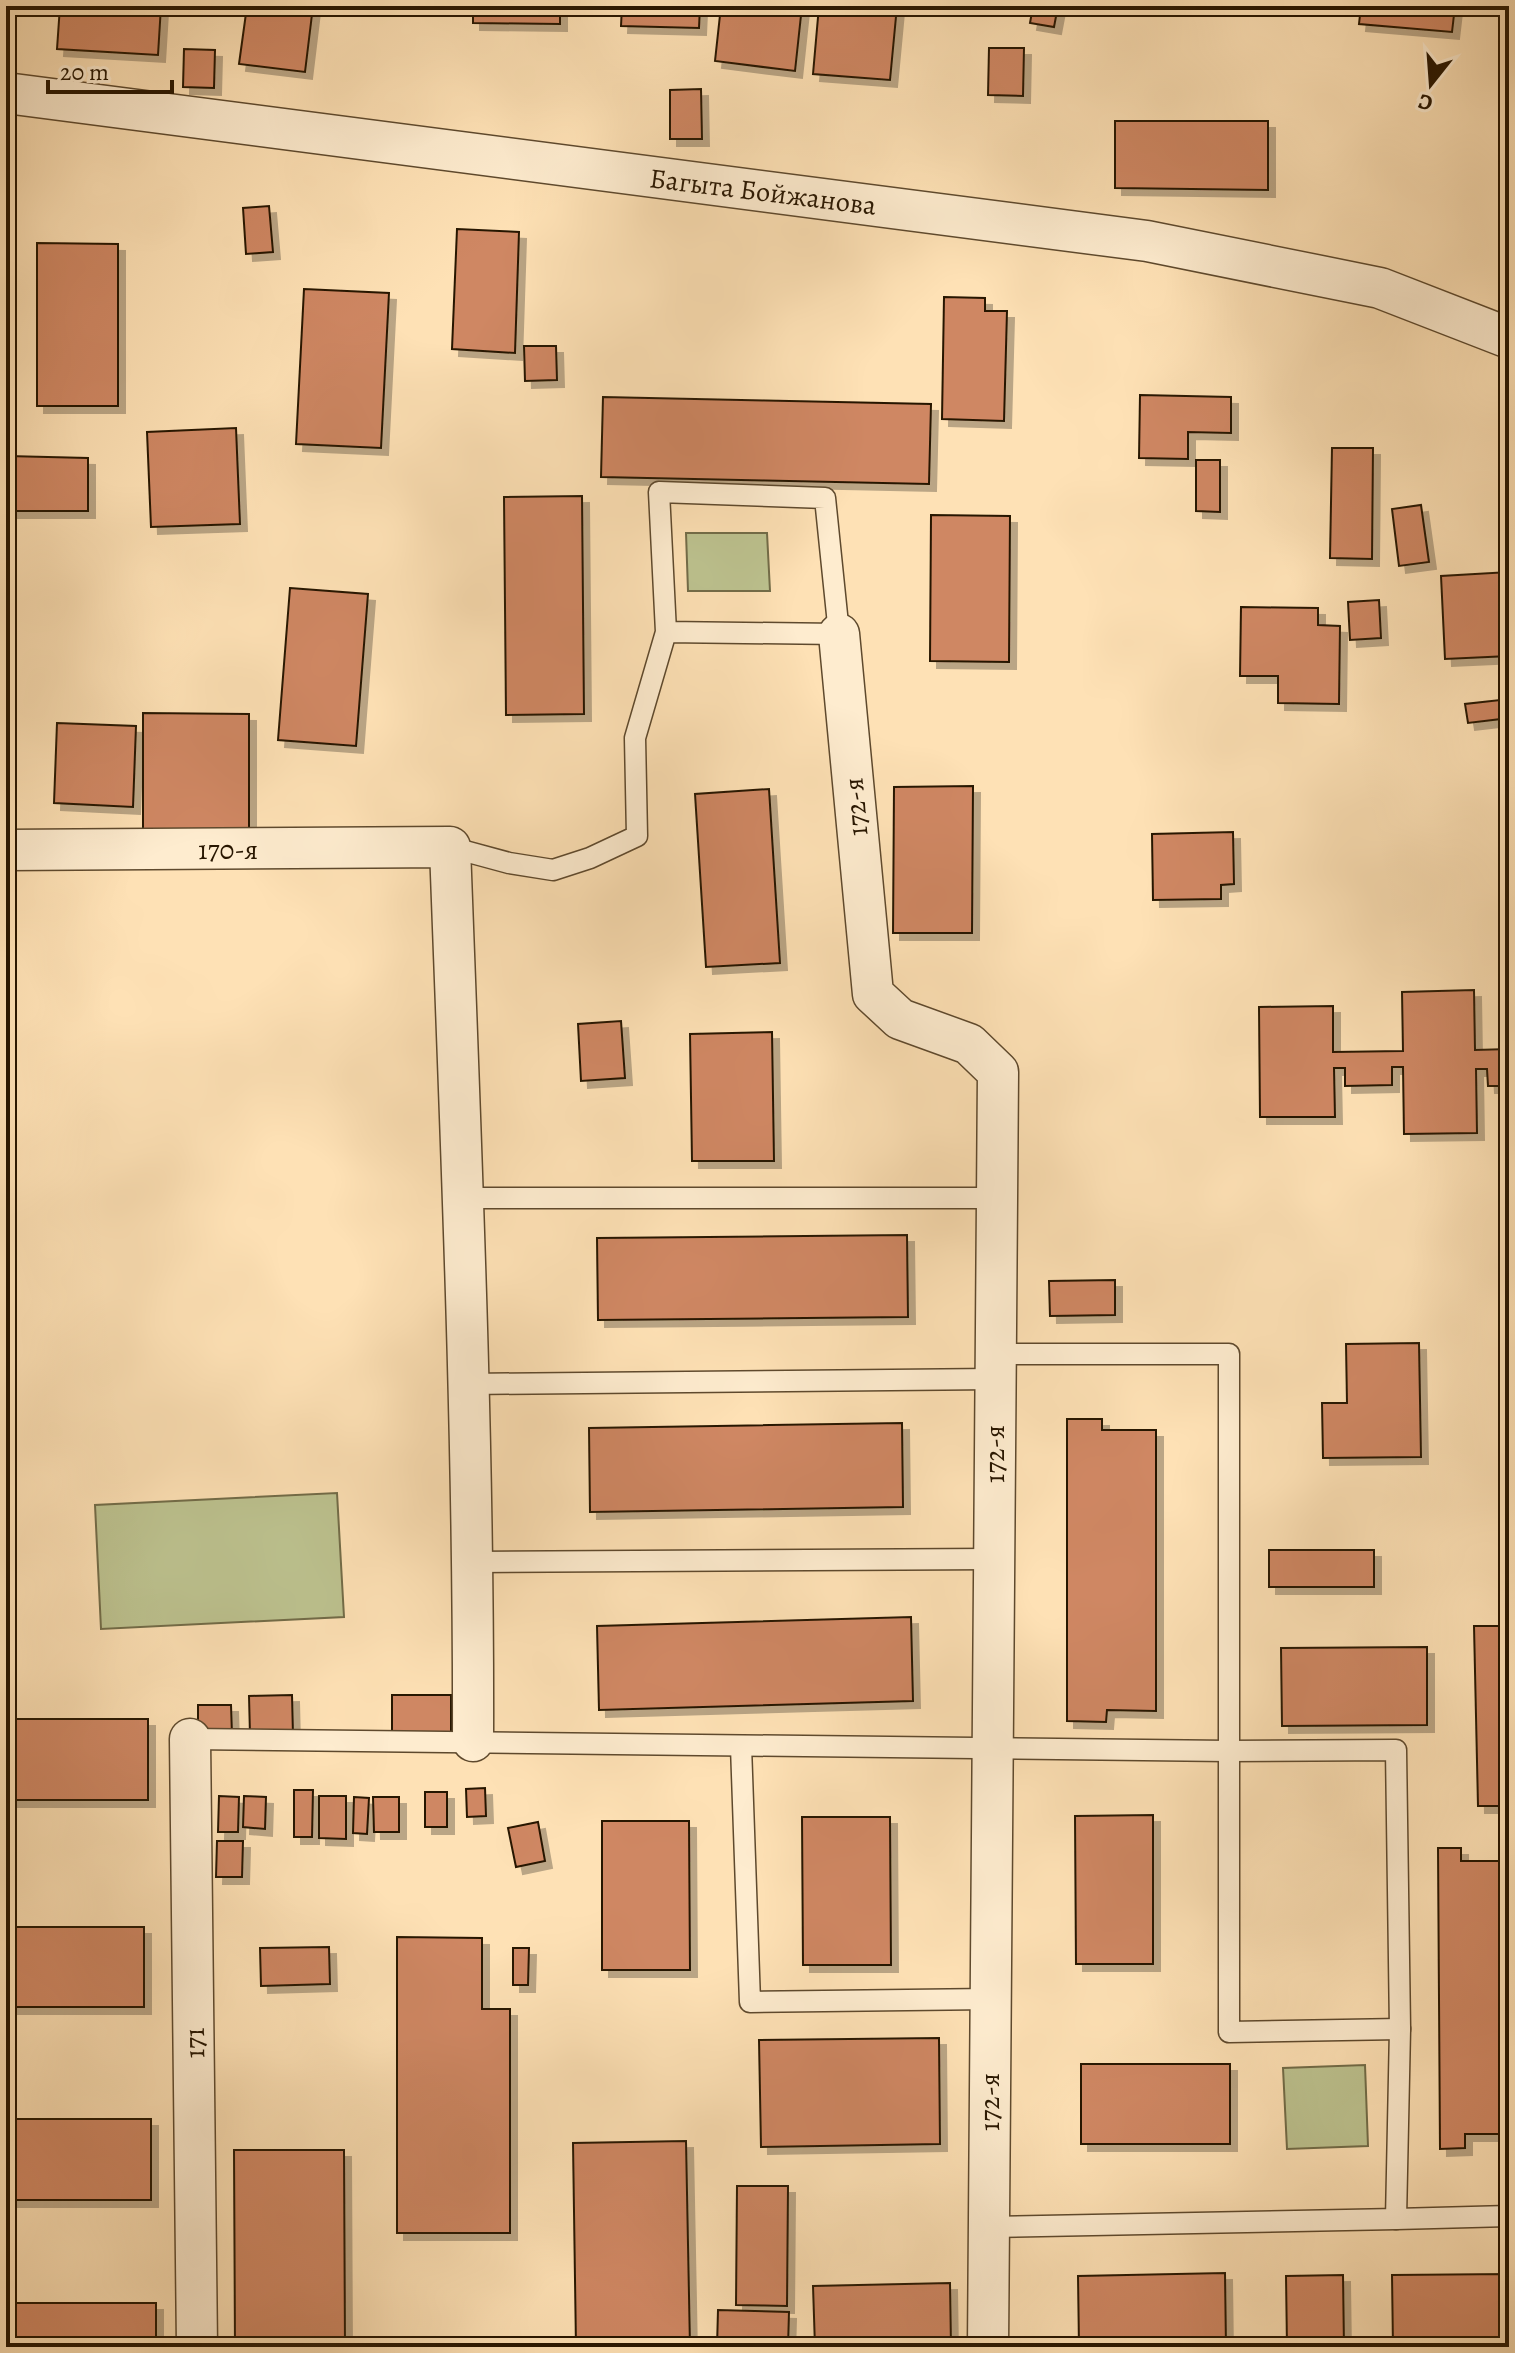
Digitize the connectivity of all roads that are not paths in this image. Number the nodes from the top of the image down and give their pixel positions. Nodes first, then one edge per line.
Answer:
1 (6, 93) edge
2 (1509, 338) edge
3 (666, 632) junction
4 (839, 634) junction
5 (450, 847) junction
6 (6, 850) edge
7 (463, 1198) junction
8 (996, 1198) junction
9 (994, 1367) junction
10 (469, 1384) junction
11 (993, 1559) junction
12 (474, 1562) junction
13 (190, 1739) joint
14 (473, 1741) junction
15 (741, 1746) junction
16 (991, 1748) junction
17 (1228, 1751) junction
18 (990, 1999) junction
19 (1400, 2029) junction
20 (1509, 2216) edge
21 (1396, 2219) junction
22 (988, 2227) junction
23 (197, 2347) edge
24 (988, 2347) edge

1 - 2 street, Багыта Бойжанова
3 - 4 lane
3 - 4 lane
3 - 5 lane
4 - 8 street, 172-я
5 - 6 street, 170-я
5 - 7 street
7 - 8 lane
7 - 10 street
8 - 9 street, 172-я
9 - 10 lane
9 - 11 street, 172-я
9 - 17 lane
10 - 12 street
11 - 12 lane
11 - 16 street, 172-я
12 - 14 street
13 - 14 lane
13 - 23 street, 171
14 - 15 lane
15 - 16 lane
15 - 18 lane
16 - 17 lane
16 - 18 street, 172-я
17 - 19 lane
17 - 19 lane
18 - 22 street, 172-я
19 - 21 lane
20 - 21 lane
21 - 22 lane
22 - 24 street, 172-я

